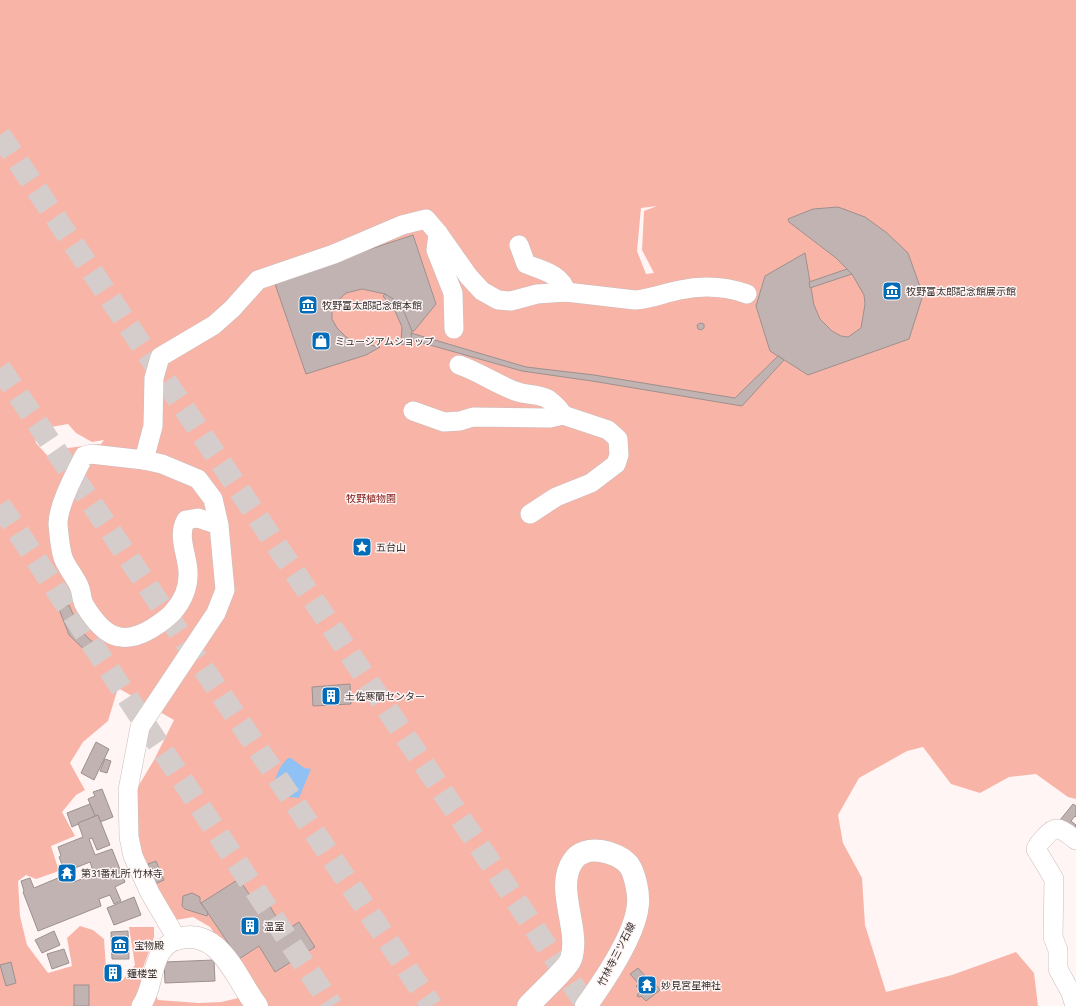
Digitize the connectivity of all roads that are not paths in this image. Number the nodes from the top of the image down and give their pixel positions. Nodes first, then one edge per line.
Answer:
1 (438, 234) junction
2 (519, 245) dead end
3 (566, 292) junction
4 (746, 294) dead end
5 (454, 329) dead end
6 (459, 365) dead end
7 (413, 410) dead end
8 (563, 415) junction
9 (144, 460) junction
10 (530, 514) dead end
11 (220, 525) junction
12 (1076, 840) edge
13 (177, 939) junction
14 (141, 1006) edge
15 (257, 1006) edge
16 (528, 1006) edge
17 (586, 1006) edge
18 (1075, 1006) edge

1 - 3 street
1 - 5 street
1 - 9 street
2 - 3 street
3 - 4 street
6 - 8 street
7 - 8 street
8 - 10 street
9 - 11 street
9 - 11 street
11 - 13 street
12 - 18 street
13 - 14 street
13 - 15 main road
16 - 17 main road, 竹林寺三ツ石線

